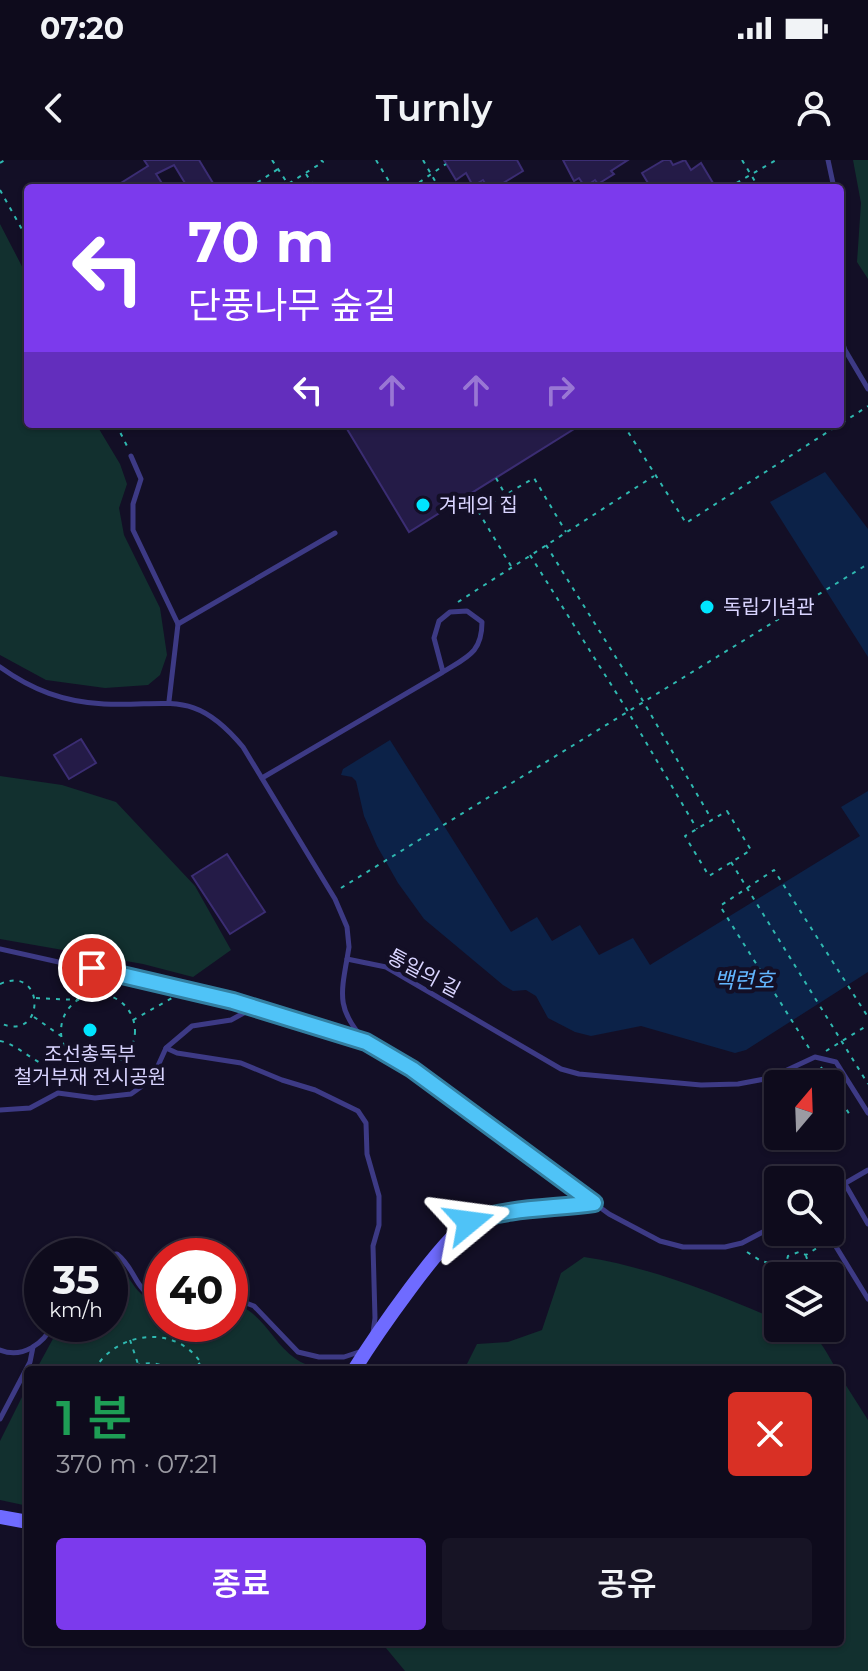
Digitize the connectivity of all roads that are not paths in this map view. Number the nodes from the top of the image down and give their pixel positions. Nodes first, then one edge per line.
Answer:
1 (828, 160) edge
2 (833, 184) edge
3 (844, 347) edge
4 (868, 389) edge
5 (131, 456) road end
6 (335, 533) dead end
7 (178, 624) junction
8 (0, 667) edge
9 (443, 672) junction
10 (169, 701) junction
11 (262, 778) junction
12 (0, 949) edge
13 (347, 959) junction
14 (253, 1008) junction
15 (366, 1042) junction
16 (166, 1048) junction
17 (0, 1110) edge
18 (868, 1113) edge
19 (868, 1170) edge
20 (845, 1184) joint
21 (594, 1203) junction
22 (868, 1224) edge
23 (764, 1231) edge
24 (835, 1246) edge
25 (128, 1263) edge
26 (144, 1292) edge
27 (868, 1299) edge
28 (248, 1304) edge
29 (40, 1342) edge
30 (369, 1345) junction
31 (33, 1347) junction
32 (0, 1350) edge
33 (28, 1366) edge
34 (356, 1366) edge
35 (24, 1373) edge
36 (0, 1419) edge
37 (0, 1517) edge
38 (24, 1521) edge

1 - 2 lane
3 - 4 lane
5 - 7 lane
6 - 7 lane
7 - 10 lane
8 - 10 lane
9 - 9 lane
9 - 11 lane
10 - 11 lane
11 - 13 lane
12 - 14 lane
13 - 15 lane
13 - 18 lane, 통일의 길
14 - 15 lane
14 - 16 lane
15 - 21 lane
16 - 17 lane
16 - 30 lane
19 - 20 lane
20 - 22 lane
21 - 23 lane
21 - 30 street
24 - 27 lane
25 - 26 lane
28 - 30 lane
29 - 31 lane
30 - 34 street
31 - 32 lane
31 - 33 lane
35 - 36 lane
37 - 38 street

